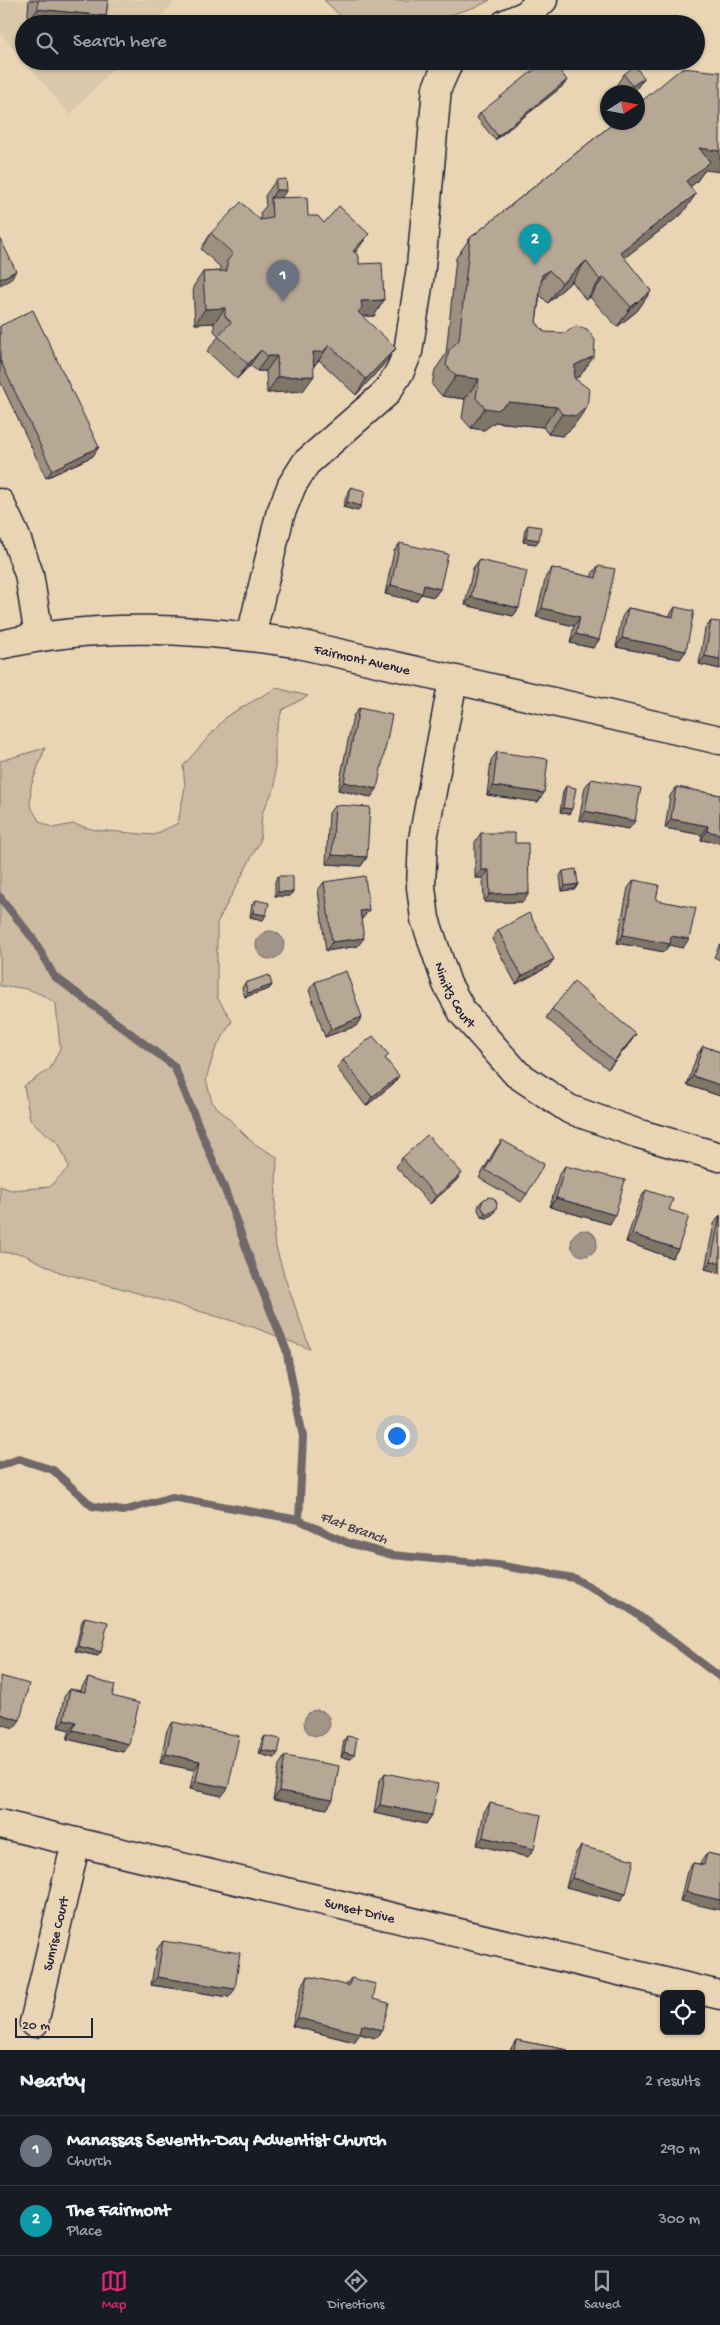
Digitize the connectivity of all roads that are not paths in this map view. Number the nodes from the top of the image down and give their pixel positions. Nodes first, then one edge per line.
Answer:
1 (544, 0) edge
2 (526, 15) edge
3 (445, 70) edge
4 (0, 503) edge
5 (39, 636) junction
6 (251, 636) junction
7 (0, 645) edge
8 (453, 680) junction
9 (720, 740) edge
10 (720, 1157) edge
11 (0, 1824) edge
12 (76, 1842) junction
13 (720, 1995) edge
14 (34, 2023) dead end

1 - 2 street
3 - 6 street
4 - 5 street
5 - 6 street, Fairmont Avenue
5 - 7 street, Fairmont Avenue
6 - 8 street, Fairmont Avenue
8 - 9 street, Fairmont Avenue
8 - 10 street, Nimitz Court
11 - 12 street, Sunset Drive
12 - 13 street, Sunset Drive
12 - 14 street, Sunrise Court

